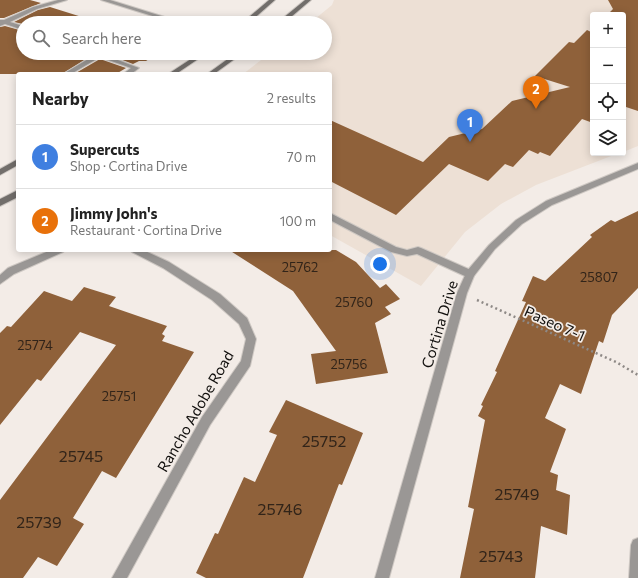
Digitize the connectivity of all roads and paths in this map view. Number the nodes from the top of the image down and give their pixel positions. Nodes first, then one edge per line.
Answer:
1 (64, 0) edge
2 (104, 0) edge
3 (272, 0) edge
4 (308, 0) edge
5 (158, 16) edge
6 (253, 16) edge
7 (289, 16) edge
8 (1, 22) edge
9 (16, 26) edge
10 (88, 60) edge
11 (114, 60) edge
12 (193, 60) edge
13 (230, 60) edge
14 (69, 72) edge
15 (129, 72) edge
16 (175, 72) edge
17 (213, 72) edge
18 (16, 163) edge
19 (638, 166) edge
20 (0, 172) edge
21 (16, 194) edge
22 (0, 203) edge
23 (332, 217) edge
24 (55, 252) edge
25 (139, 252) edge
26 (470, 274) junction
27 (0, 280) edge
28 (462, 293) junction
29 (638, 375) edge
30 (638, 545) edge
31 (119, 578) edge
32 (382, 578) edge
33 (636, 578) edge

1 - 8 street
2 - 5 street
3 - 6 main road
4 - 7 main road
8 - 9 street
10 - 14 street
11 - 15 street
12 - 16 main road
13 - 17 main road
18 - 20 main road
19 - 26 street, Cortina Drive
21 - 22 main road
23 - 26 street
24 - 27 street
25 - 31 street, Rancho Adobe Road
26 - 28 street, Cortina Drive
28 - 29 path, Paseo 7-1
28 - 32 street, Cortina Drive
30 - 33 street

